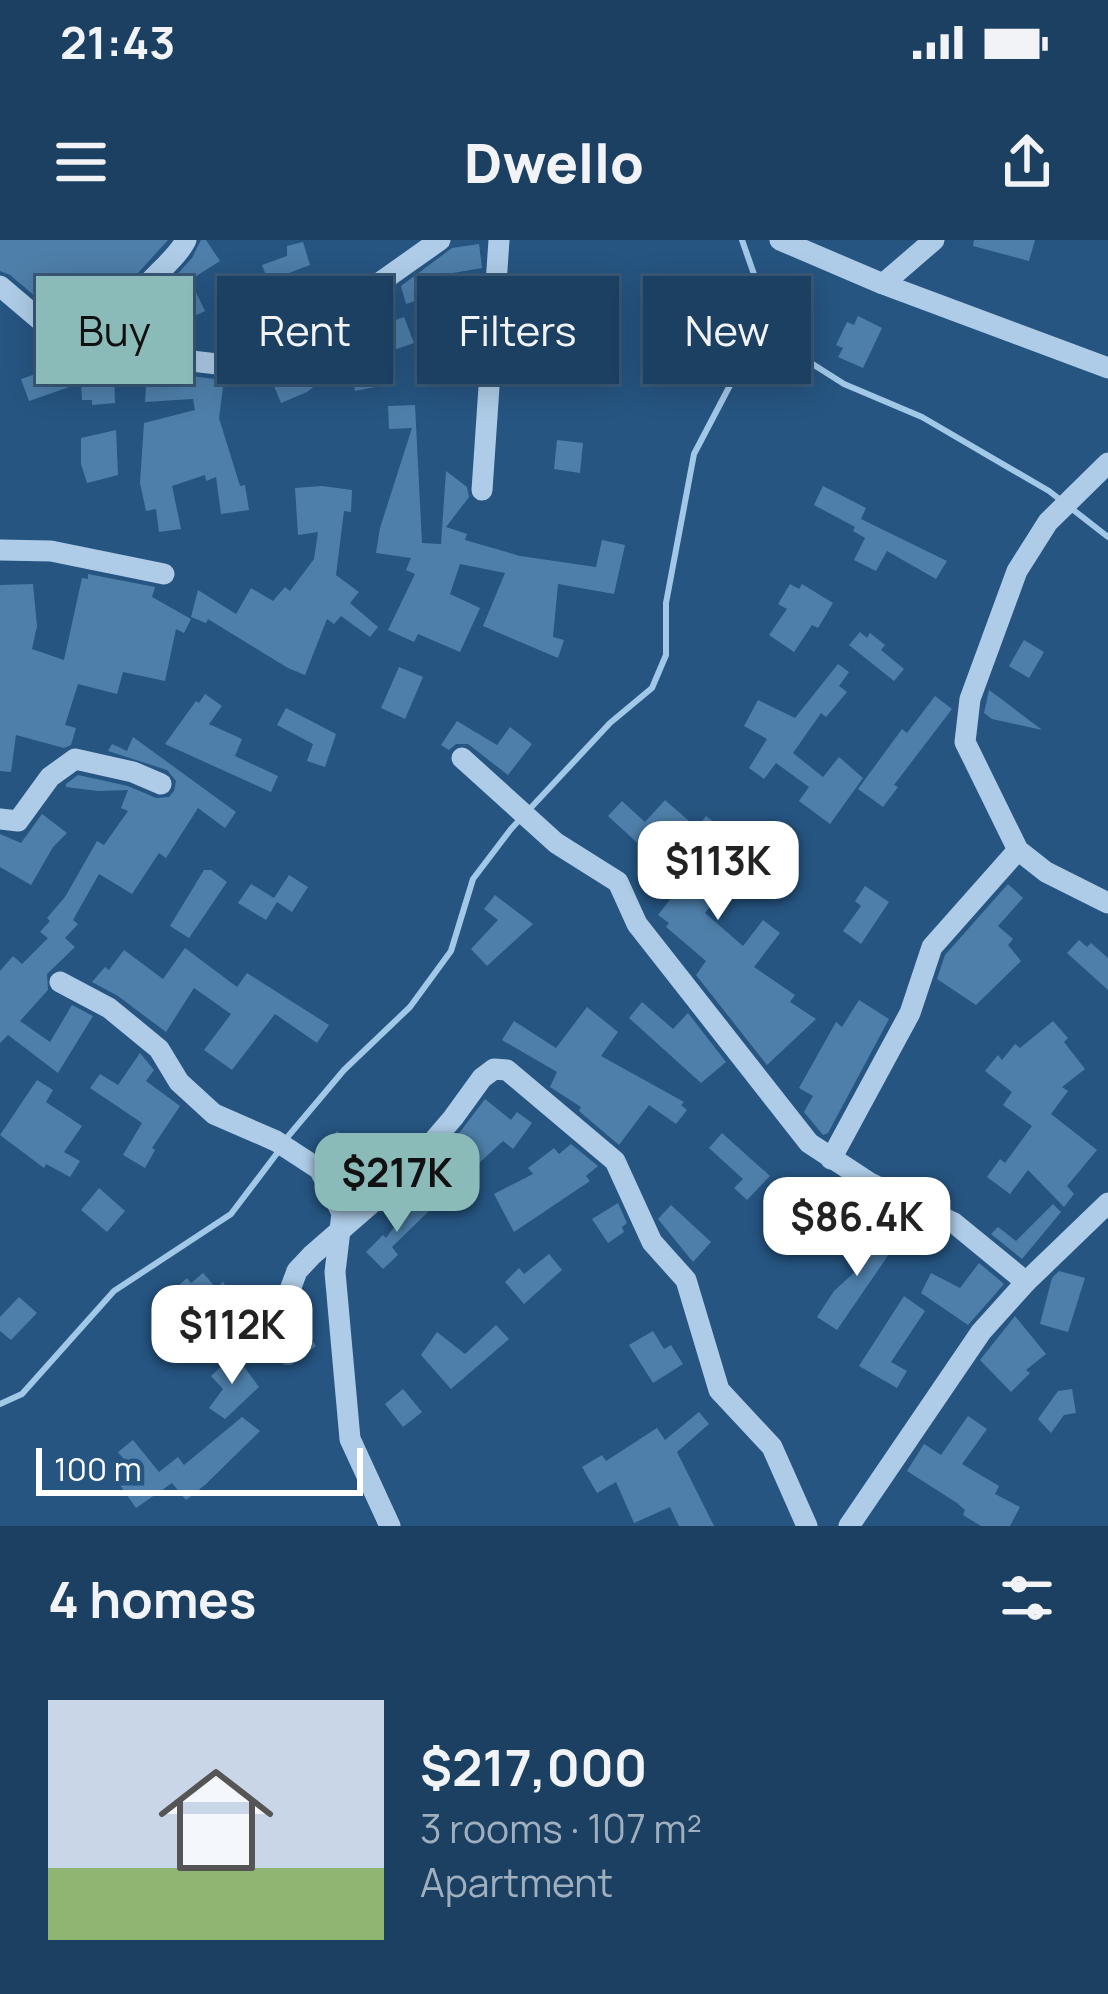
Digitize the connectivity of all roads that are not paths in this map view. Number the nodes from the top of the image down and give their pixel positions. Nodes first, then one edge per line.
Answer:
1 (186, 240) edge
2 (440, 240) edge
3 (499, 240) edge
4 (780, 240) edge
5 (934, 240) edge
6 (159, 276) edge
7 (883, 284) junction
8 (0, 286) edge
9 (36, 317) edge
10 (193, 361) edge
11 (1108, 368) edge
12 (1108, 463) edge
13 (482, 490) dead end
14 (0, 550) edge
15 (164, 574) dead end
16 (462, 758) dead end
17 (161, 784) dead end
18 (0, 820) edge
19 (1018, 850) junction
20 (1108, 903) edge
21 (60, 982) dead end
22 (831, 1159) junction
23 (1108, 1203) edge
24 (340, 1232) junction
25 (1026, 1282) junction
26 (260, 1320) dead end
27 (390, 1526) edge
28 (807, 1526) edge
29 (849, 1526) edge

1 - 6 street
2 - 10 street
3 - 13 street
4 - 7 street
5 - 7 street
7 - 11 street
8 - 9 street
12 - 19 street
14 - 15 street
16 - 22 street
17 - 18 street
19 - 20 street
19 - 22 street
21 - 24 street
22 - 25 street
23 - 25 street
24 - 26 street
24 - 27 street
24 - 28 street
25 - 29 street

